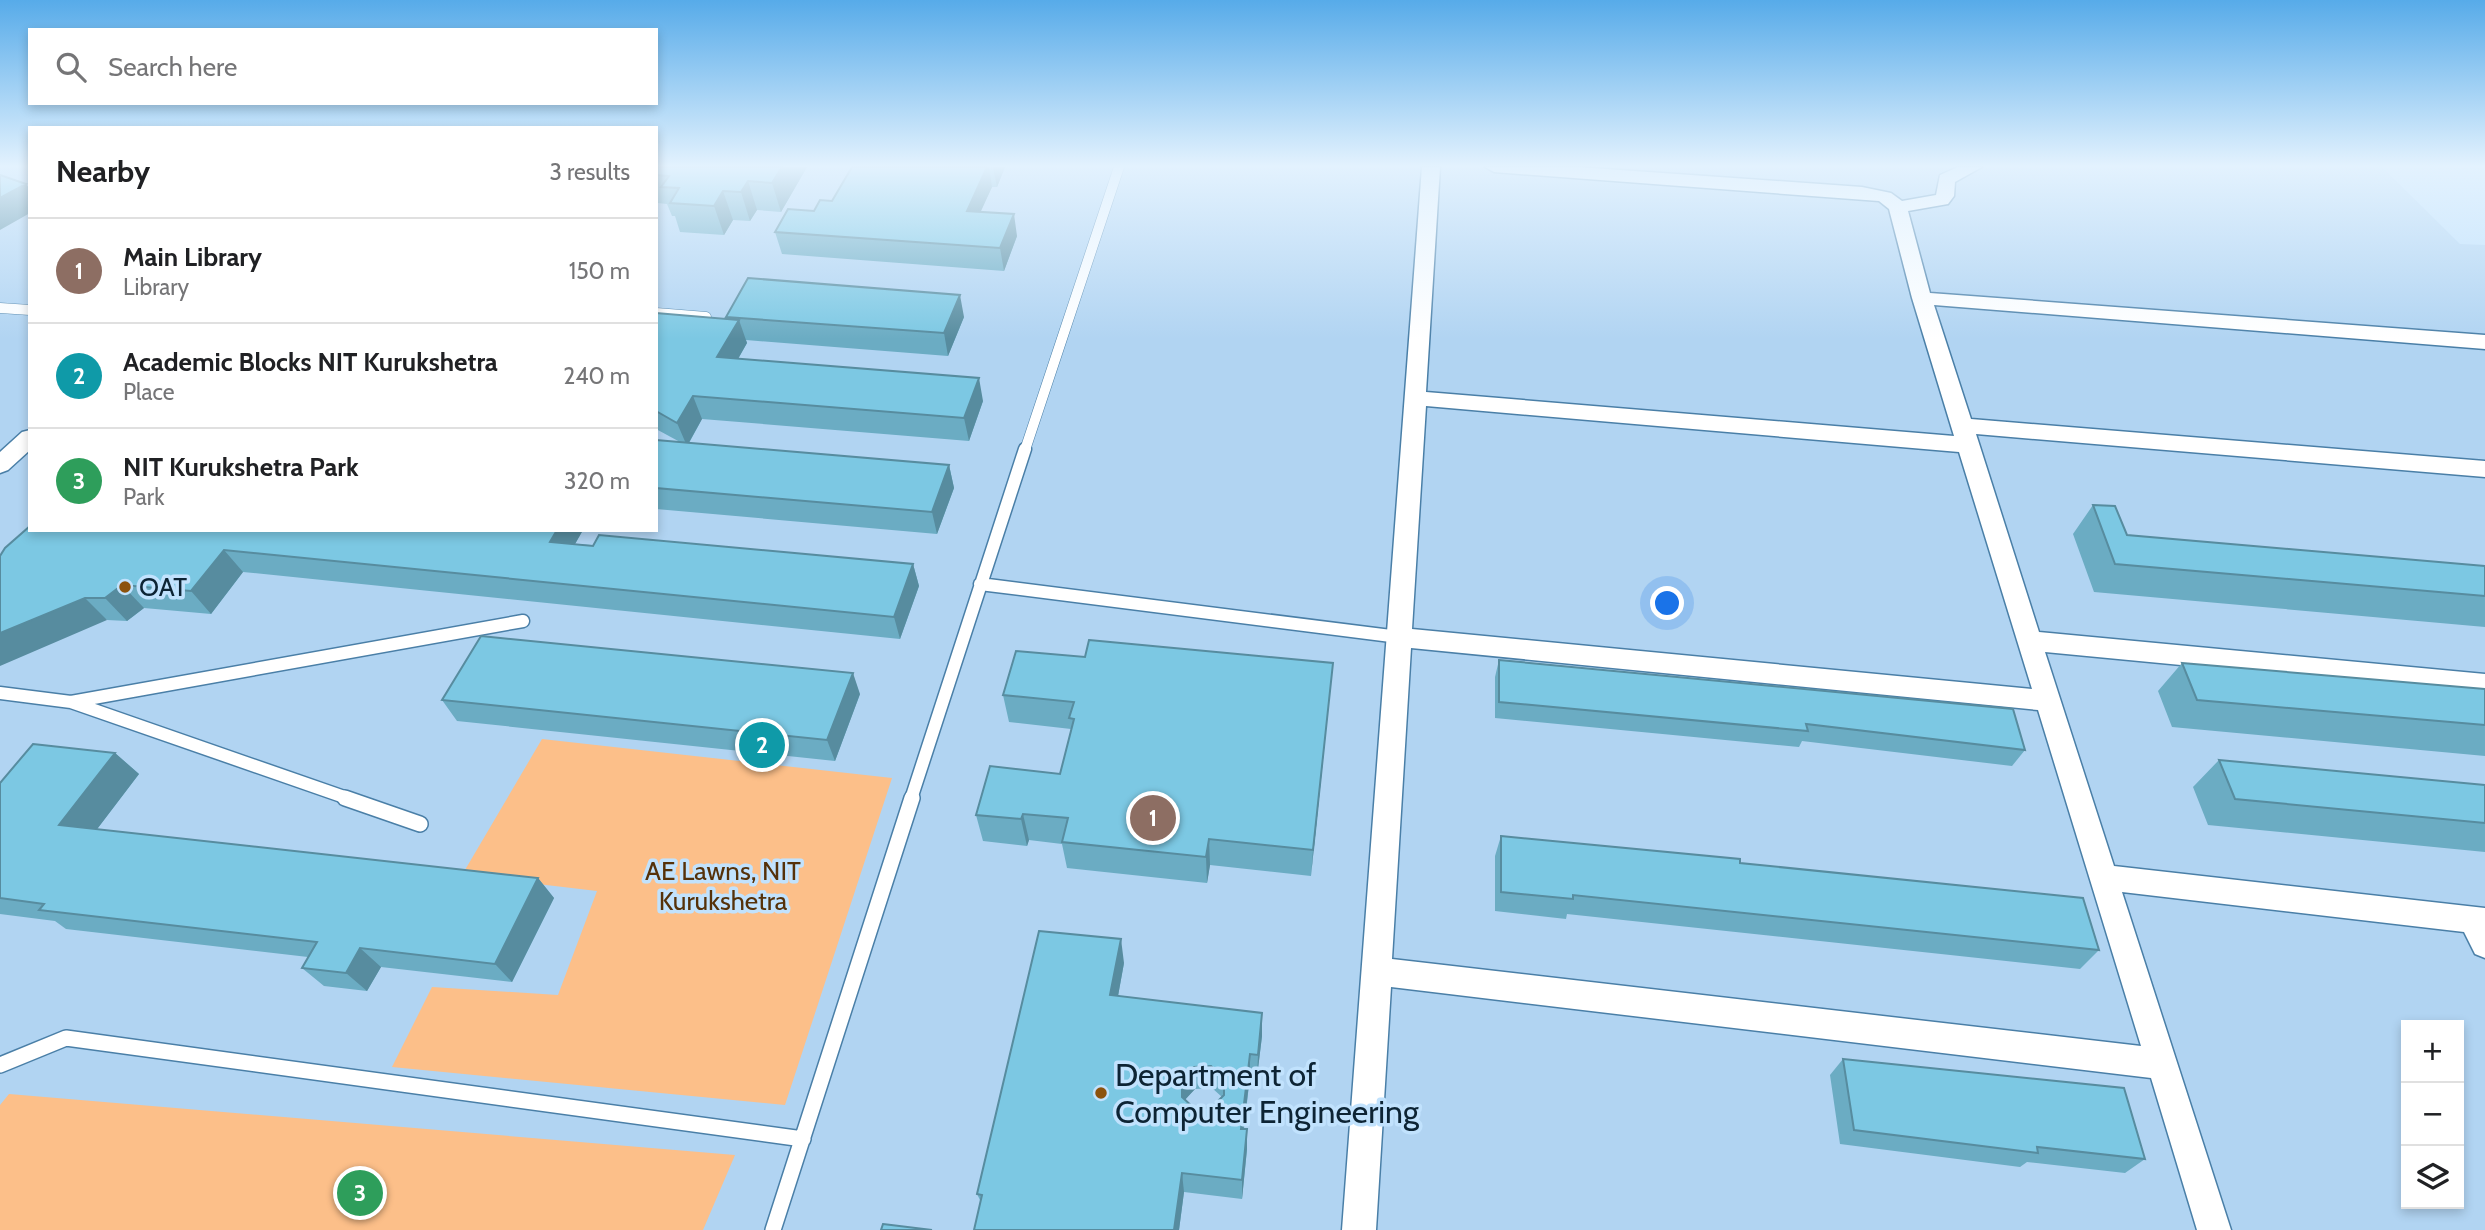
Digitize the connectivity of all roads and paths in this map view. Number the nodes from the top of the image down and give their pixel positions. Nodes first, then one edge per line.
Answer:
1 (1100, 224) edge
2 (1427, 224) edge
3 (1903, 224) edge
4 (1922, 298) junction
5 (0, 307) edge
6 (28, 310) edge
7 (658, 313) edge
8 (706, 317) edge
9 (2485, 342) edge
10 (1415, 398) junction
11 (1965, 435) junction
12 (28, 439) edge
13 (0, 466) edge
14 (2485, 469) edge
15 (980, 584) junction
16 (523, 621) dead end
17 (1399, 637) junction
18 (2030, 641) junction
19 (2485, 684) edge
20 (0, 693) edge
21 (2049, 701) junction
22 (71, 702) junction
23 (420, 824) dead end
24 (2104, 877) junction
25 (2481, 928) edge
26 (1377, 971) junction
27 (2162, 1064) junction
28 (0, 1065) edge
29 (803, 1139) junction
30 (773, 1230) edge
31 (1359, 1230) edge
32 (2214, 1230) edge

1 - 15 lane
2 - 10 street
3 - 4 street
4 - 9 street
4 - 11 street
5 - 6 lane
7 - 8 lane
10 - 11 street
10 - 17 street
11 - 14 street
11 - 18 street
12 - 13 street
15 - 17 lane
15 - 29 lane
16 - 22 lane
17 - 21 street
17 - 26 street
18 - 19 street
18 - 21 street
20 - 22 lane
21 - 24 street
22 - 23 lane
24 - 25 street
24 - 27 street
26 - 27 street
26 - 31 street
27 - 32 street
28 - 29 lane
29 - 30 lane

